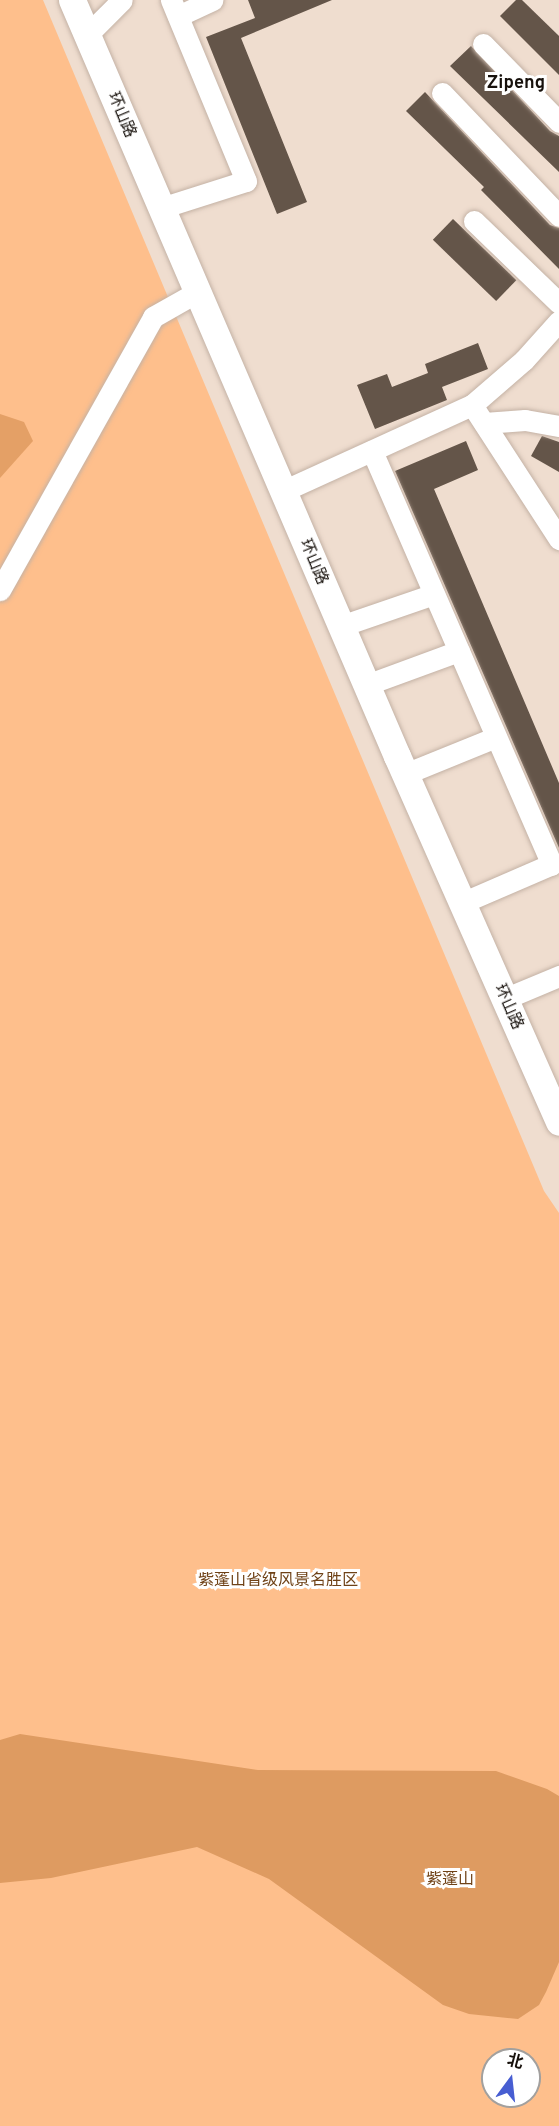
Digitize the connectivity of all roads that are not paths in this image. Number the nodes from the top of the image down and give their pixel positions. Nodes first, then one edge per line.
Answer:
1 (72, 0) edge
2 (122, 0) edge
3 (212, 0) edge
4 (174, 8) edge
5 (87, 35) junction
6 (483, 44) dead end
7 (442, 93) dead end
8 (559, 122) edge
9 (161, 208) junction
10 (559, 216) edge
11 (474, 221) dead end
12 (197, 292) junction
13 (559, 303) edge
14 (555, 332) edge
15 (472, 405) junction
16 (484, 423) junction
17 (559, 426) edge
18 (372, 450) junction
19 (283, 491) junction
20 (559, 538) edge
21 (0, 590) edge
22 (434, 594) junction
23 (341, 626) junction
24 (459, 651) junction
25 (366, 685) junction
26 (496, 737) junction
27 (405, 774) junction
28 (462, 903) junction
29 (559, 976) edge
30 (504, 999) junction
31 (559, 1122) edge

1 - 5 main road, 环山路
2 - 5 street
3 - 4 street
4 - 9 street
5 - 9 main road, 环山路
6 - 8 street
7 - 10 street
9 - 12 main road, 环山路
11 - 13 street
12 - 19 main road, 环山路
12 - 21 street
14 - 15 street
15 - 16 street
15 - 18 street
16 - 17 street
16 - 20 street
18 - 19 street
18 - 22 street
19 - 23 main road, 环山路
22 - 23 street
22 - 24 street
23 - 25 main road, 环山路
24 - 25 street
24 - 26 street
25 - 27 main road, 环山路
26 - 27 street
26 - 28 street
27 - 28 main road, 环山路
28 - 30 main road, 环山路
29 - 30 street
30 - 31 main road, 环山路

